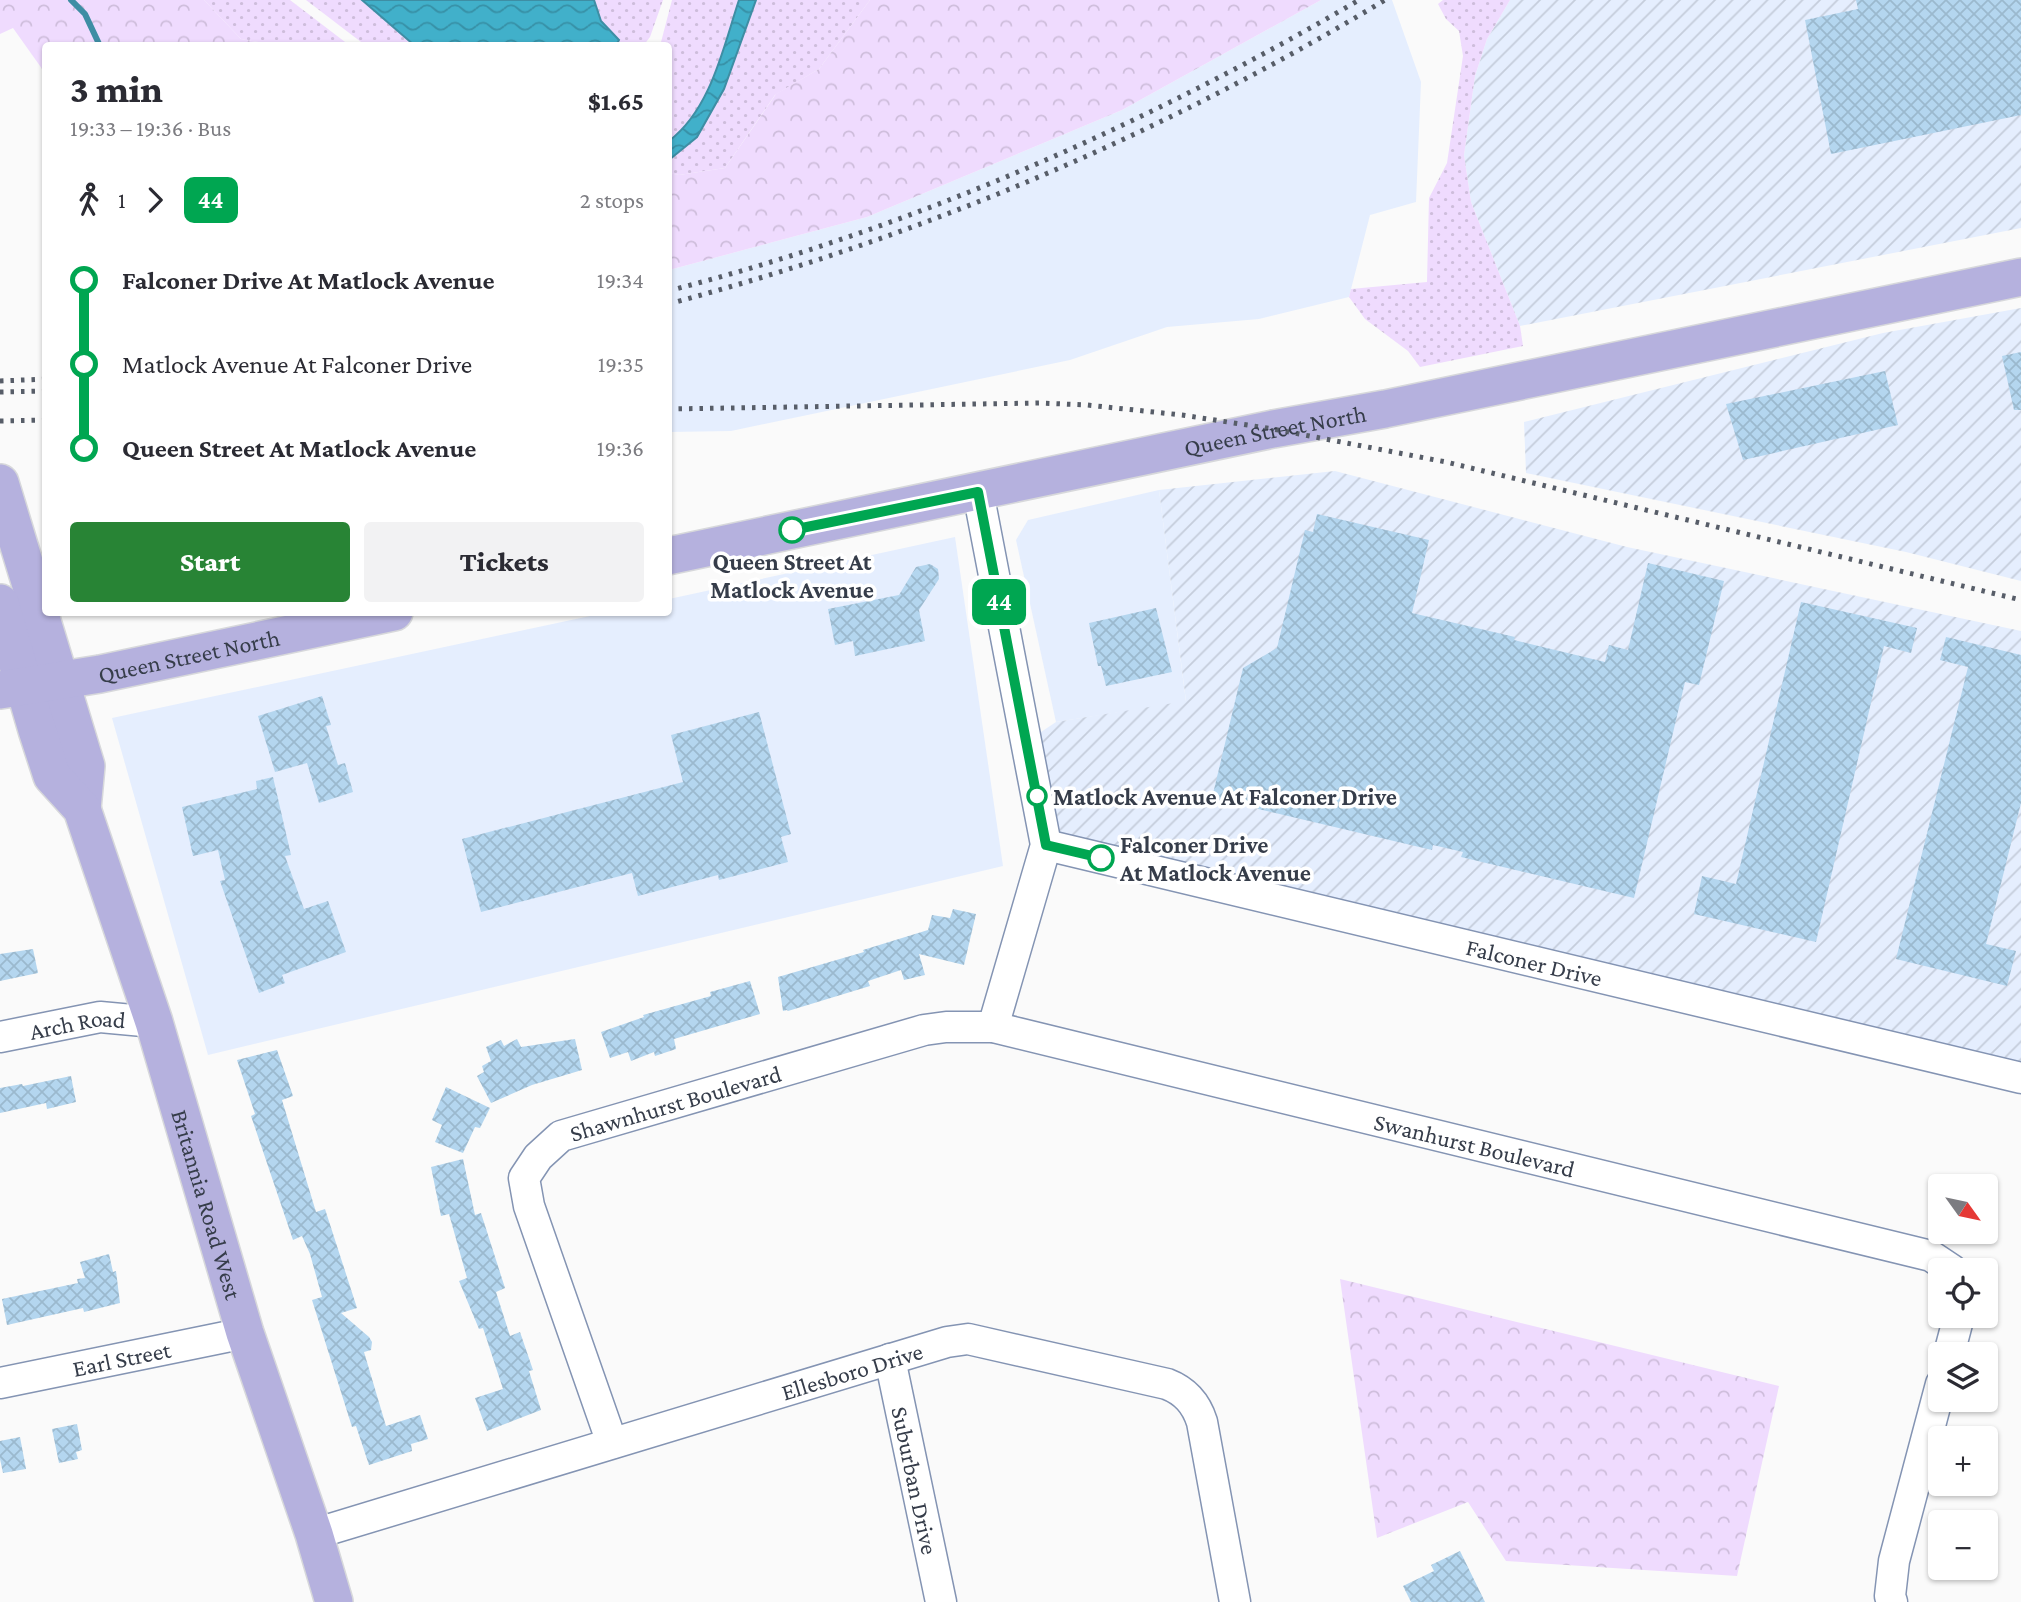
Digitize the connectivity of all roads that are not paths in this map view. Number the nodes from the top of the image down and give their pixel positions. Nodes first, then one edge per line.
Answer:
1 (2021, 277) edge
2 (0, 483) edge
3 (978, 492) junction
4 (672, 554) edge
5 (0, 603) edge
6 (374, 616) edge
7 (28, 686) edge
8 (1046, 845) junction
9 (154, 1022) junction
10 (993, 1027) junction
11 (0, 1037) edge
12 (2021, 1078) edge
13 (1934, 1258) edge
14 (245, 1333) junction
15 (890, 1359) junction
16 (0, 1383) edge
17 (1934, 1412) edge
18 (612, 1443) junction
19 (313, 1534) junction
20 (334, 1602) edge
21 (941, 1602) edge
22 (1235, 1602) edge
23 (1892, 1602) edge

1 - 3 main road, Queen Street North
2 - 7 main road, Britannia Road West
3 - 4 main road, Queen Street North
3 - 8 street
5 - 7 main road, Britannia Road West
6 - 7 main road, Queen Street North
7 - 9 main road, Britannia Road West
8 - 10 street
8 - 12 street, Falconer Drive
9 - 11 street, Arch Road
9 - 14 main road, Britannia Road West
10 - 13 street, Swanhurst Boulevard
10 - 18 street, Shawnhurst Boulevard
14 - 16 street, Earl Street
14 - 19 main road, Britannia Road West
15 - 18 street, Ellesboro Drive
15 - 21 street, Suburban Drive
15 - 22 street, Ellesboro Drive
17 - 23 street
18 - 19 street, Ellesboro Drive
19 - 20 main road, Britannia Road West

